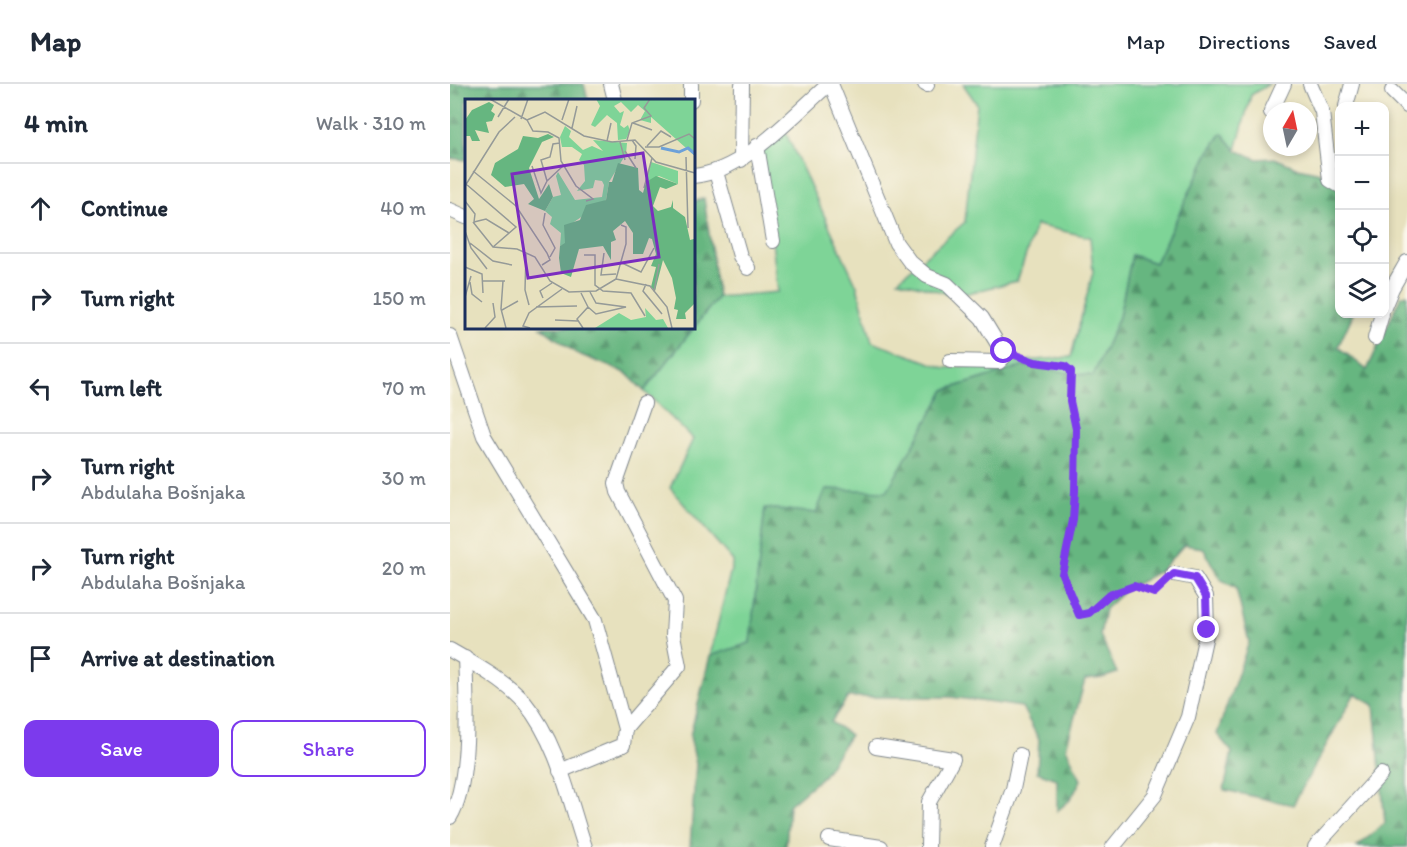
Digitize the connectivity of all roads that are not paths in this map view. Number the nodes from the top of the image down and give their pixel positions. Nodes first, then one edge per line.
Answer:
1 (611, 84) edge
2 (742, 84) edge
3 (830, 84) edge
4 (1284, 84) edge
5 (1310, 84) edge
6 (1352, 84) edge
7 (1392, 91) dead end
8 (615, 99) edge
9 (1276, 102) edge
10 (1347, 102) edge
11 (1407, 106) edge
12 (757, 146) junction
13 (741, 160) junction
14 (716, 172) junction
15 (694, 176) edge
16 (1335, 183) edge
17 (450, 210) edge
18 (465, 217) edge
19 (773, 241) dead end
20 (1407, 262) edge
21 (748, 268) dead end
22 (1389, 295) edge
23 (1381, 318) edge
24 (450, 336) edge
25 (1375, 338) dead end
26 (950, 361) dead end
27 (644, 403) dead end
28 (1174, 574) road end
29 (450, 650) edge
30 (465, 658) junction
31 (625, 729) junction
32 (876, 747) dead end
33 (1020, 755) dead end
34 (560, 771) junction
35 (1381, 774) dead end
36 (450, 817) edge
37 (829, 839) dead end
38 (1120, 844) edge
39 (585, 847) edge
40 (881, 847) edge
41 (928, 847) edge
42 (992, 847) edge
43 (1315, 847) edge

1 - 8 street
2 - 13 street
3 - 12 street
3 - 26 street
4 - 9 street
5 - 16 street
6 - 10 street
7 - 11 street
12 - 13 street
12 - 19 street
13 - 14 street
14 - 15 street
14 - 21 street
17 - 18 street
20 - 22 street
23 - 25 street
24 - 31 street
27 - 31 street
28 - 38 street
29 - 30 street
30 - 34 street
30 - 36 street
31 - 34 street
32 - 41 street
33 - 42 street
34 - 39 street
35 - 43 street
37 - 40 street

